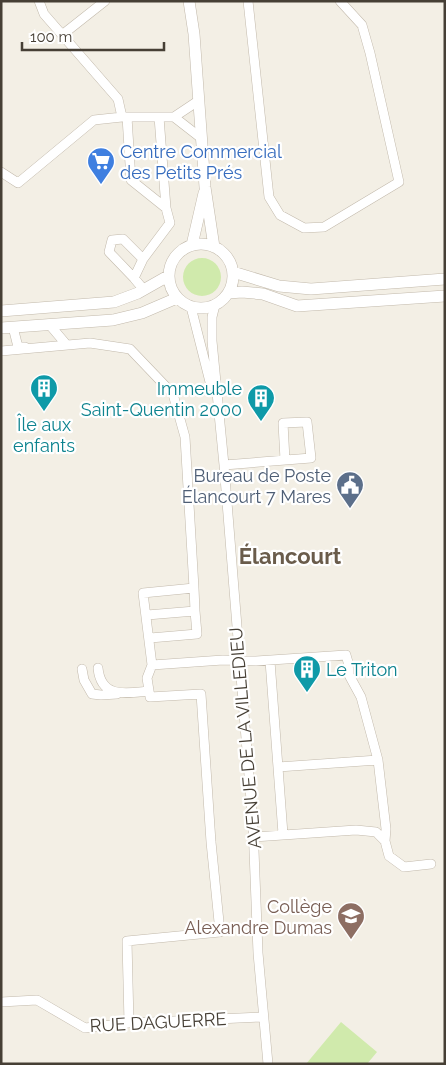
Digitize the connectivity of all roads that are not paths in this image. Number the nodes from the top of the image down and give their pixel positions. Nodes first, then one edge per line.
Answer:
1 (39, 1) edge
2 (105, 1) edge
3 (189, 1) edge
4 (248, 1) edge
5 (340, 1) edge
6 (62, 35) junction
7 (198, 100) junction
8 (174, 116) junction
9 (124, 117) junction
10 (159, 117) junction
11 (201, 138) junction
12 (1, 172) edge
13 (205, 187) junction
14 (166, 208) junction
15 (192, 245) junction
16 (214, 247) junction
17 (144, 259) junction
18 (233, 272) junction
19 (168, 276) junction
20 (134, 278) junction
21 (445, 279) edge
22 (144, 290) junction
23 (229, 293) junction
24 (445, 296) edge
25 (177, 298) junction
26 (215, 305) junction
27 (191, 307) junction
28 (1, 311) edge
29 (49, 324) junction
30 (7, 327) edge
31 (1, 351) edge
32 (218, 413) junction
33 (285, 460) junction
34 (224, 465) junction
35 (194, 588) junction
36 (195, 611) junction
37 (146, 615) junction
38 (150, 638) junction
39 (270, 661) junction
40 (238, 662) junction
41 (152, 665) junction
42 (98, 668) dead end
43 (82, 669) dead end
44 (149, 691) junction
45 (119, 694) junction
46 (378, 760) junction
47 (278, 767) junction
48 (283, 834) junction
49 (253, 837) junction
50 (385, 841) junction
51 (431, 864) dead end
52 (1, 1002) edge
53 (262, 1017) junction
54 (129, 1024) junction
55 (268, 1064) edge

1 - 6 street
2 - 6 street
3 - 7 street
4 - 5 street
6 - 9 street
7 - 8 street
7 - 11 street
8 - 10 street
8 - 11 street
9 - 10 street
9 - 12 street
9 - 14 street
10 - 14 street
11 - 13 street
13 - 15 street
13 - 16 street
14 - 17 street
15 - 16 street
15 - 19 street
16 - 18 street
17 - 20 street
17 - 20 street
18 - 21 street
18 - 23 street
19 - 22 street
19 - 25 street
20 - 22 street
22 - 28 street
23 - 24 street
23 - 26 street
25 - 27 street
25 - 29 street
26 - 27 street
26 - 32 street, AVENUE DE LA VILLEDIEU
27 - 32 street, AVENUE DE LA VILLEDIEU
29 - 30 street
29 - 30 street
31 - 35 street
32 - 34 street, AVENUE DE LA VILLEDIEU
33 - 33 street
33 - 34 street
34 - 40 street, AVENUE DE LA VILLEDIEU
35 - 36 street
35 - 37 street
36 - 37 street
36 - 38 street
37 - 38 street
38 - 41 street
39 - 40 street
39 - 46 street
39 - 47 street
40 - 41 street
40 - 49 street, AVENUE DE LA VILLEDIEU
41 - 44 street
42 - 45 street
43 - 45 street
44 - 45 street
44 - 54 street
46 - 47 street
46 - 50 street
47 - 48 street
48 - 49 street
48 - 50 street
49 - 53 street, AVENUE DE LA VILLEDIEU
50 - 51 street
52 - 54 street, RUE DAGUERRE
53 - 54 street, RUE DAGUERRE
53 - 55 street, AVENUE DE LA VILLEDIEU

